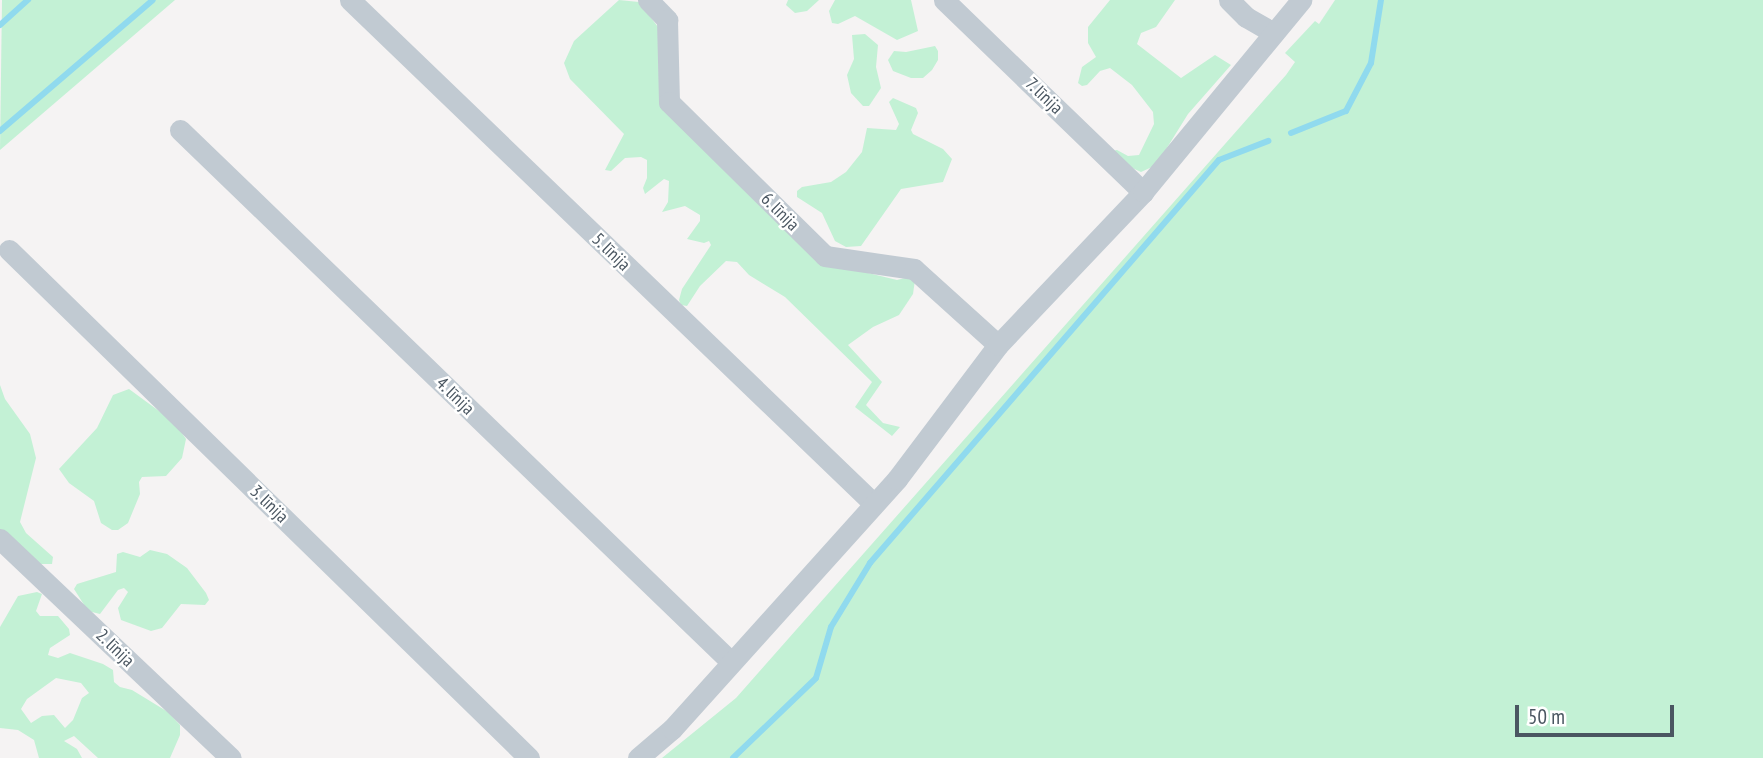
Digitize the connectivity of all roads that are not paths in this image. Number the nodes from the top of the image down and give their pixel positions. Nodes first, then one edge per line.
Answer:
1 (350, 0) edge
2 (648, 0) edge
3 (944, 0) edge
4 (1229, 0) edge
5 (1301, 0) edge
6 (1274, 33) junction
7 (180, 130) dead end
8 (1143, 192) junction
9 (9, 250) dead end
10 (998, 345) junction
11 (873, 503) junction
12 (0, 539) edge
13 (731, 663) junction
14 (231, 758) edge
15 (529, 758) edge
16 (638, 758) edge

1 - 11 street, 5. līnija
2 - 10 street, 6. līnija
3 - 8 street, 7. līnija
4 - 6 street
5 - 6 street
6 - 8 street
7 - 13 street, 4. līnija
8 - 10 street
9 - 15 street, 3. līnija
10 - 11 street
11 - 13 street
12 - 14 street, 2. līnija
13 - 16 street

